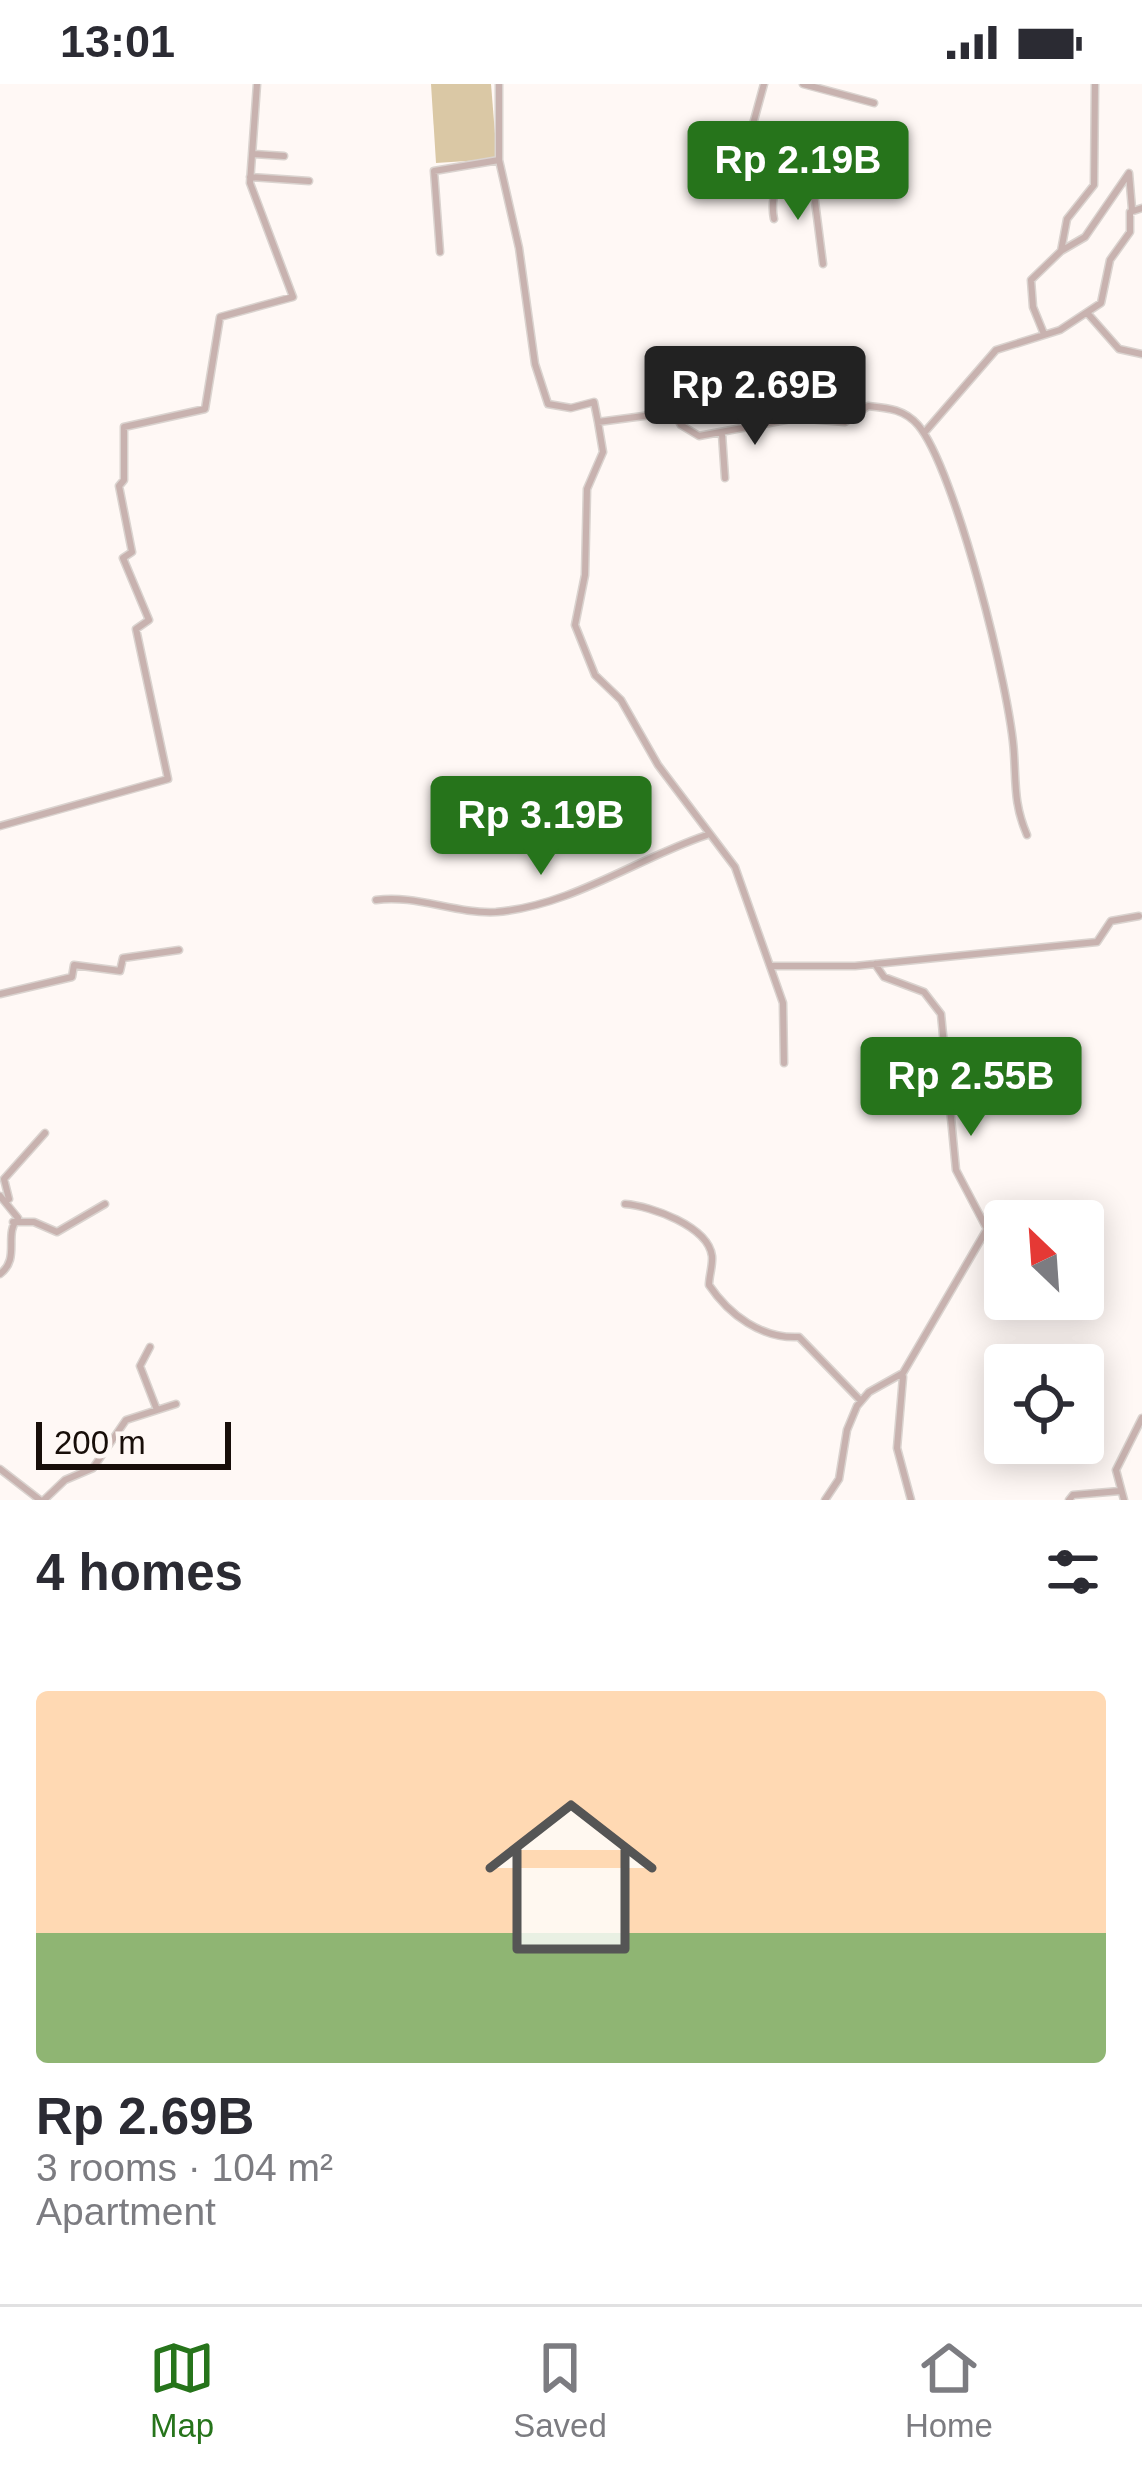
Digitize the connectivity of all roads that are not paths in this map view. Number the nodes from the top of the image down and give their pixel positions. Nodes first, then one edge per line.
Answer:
1 (257, 84) edge
2 (499, 84) edge
3 (764, 84) edge
4 (803, 84) edge
5 (1095, 84) edge
6 (874, 103) dead end
7 (254, 154) junction
8 (284, 156) dead end
9 (499, 160) junction
10 (784, 170) junction
11 (250, 177) junction
12 (309, 182) dead end
13 (1142, 208) edge
14 (1132, 209) junction
15 (774, 219) dead end
16 (1061, 251) junction
17 (440, 253) dead end
18 (823, 263) dead end
19 (1089, 315) junction
20 (1044, 334) junction
21 (1142, 354) edge
22 (598, 422) junction
23 (923, 433) junction
24 (722, 434) junction
25 (725, 478) dead end
26 (0, 826) edge
27 (707, 835) junction
28 (1027, 835) dead end
29 (376, 900) dead end
30 (1139, 916) dead end
31 (178, 950) dead end
32 (875, 964) junction
33 (771, 966) junction
34 (0, 994) edge
35 (784, 1063) dead end
36 (45, 1132) dead end
37 (0, 1196) edge
38 (10, 1202) junction
39 (104, 1204) dead end
40 (625, 1204) dead end
41 (13, 1222) junction
42 (0, 1274) edge
43 (150, 1347) dead end
44 (904, 1373) junction
45 (861, 1401) junction
46 (176, 1404) dead end
47 (157, 1410) junction
48 (1142, 1418) edge
49 (0, 1469) edge
50 (1122, 1496) edge
51 (42, 1500) edge
52 (825, 1500) edge
53 (911, 1500) edge
54 (1069, 1500) edge

1 - 7 street
2 - 9 street
3 - 10 street
4 - 6 street
5 - 16 street
7 - 8 street
7 - 11 street
9 - 17 street
9 - 22 street
10 - 15 street
10 - 18 street
11 - 12 street
11 - 26 street
13 - 14 street
14 - 16 street
14 - 19 street
16 - 20 street
19 - 20 street
19 - 21 street
20 - 23 street
22 - 24 street
22 - 27 street
23 - 24 street
23 - 28 street
24 - 25 street
27 - 29 street
27 - 33 street
30 - 32 street
31 - 34 street
32 - 33 street
32 - 44 street
33 - 35 street
36 - 38 street
37 - 38 street
38 - 41 street
39 - 41 street
40 - 45 street
41 - 42 street
43 - 47 street
44 - 45 street
44 - 53 street
45 - 52 street
46 - 47 street
47 - 51 street
48 - 50 street
49 - 51 street
50 - 54 street

